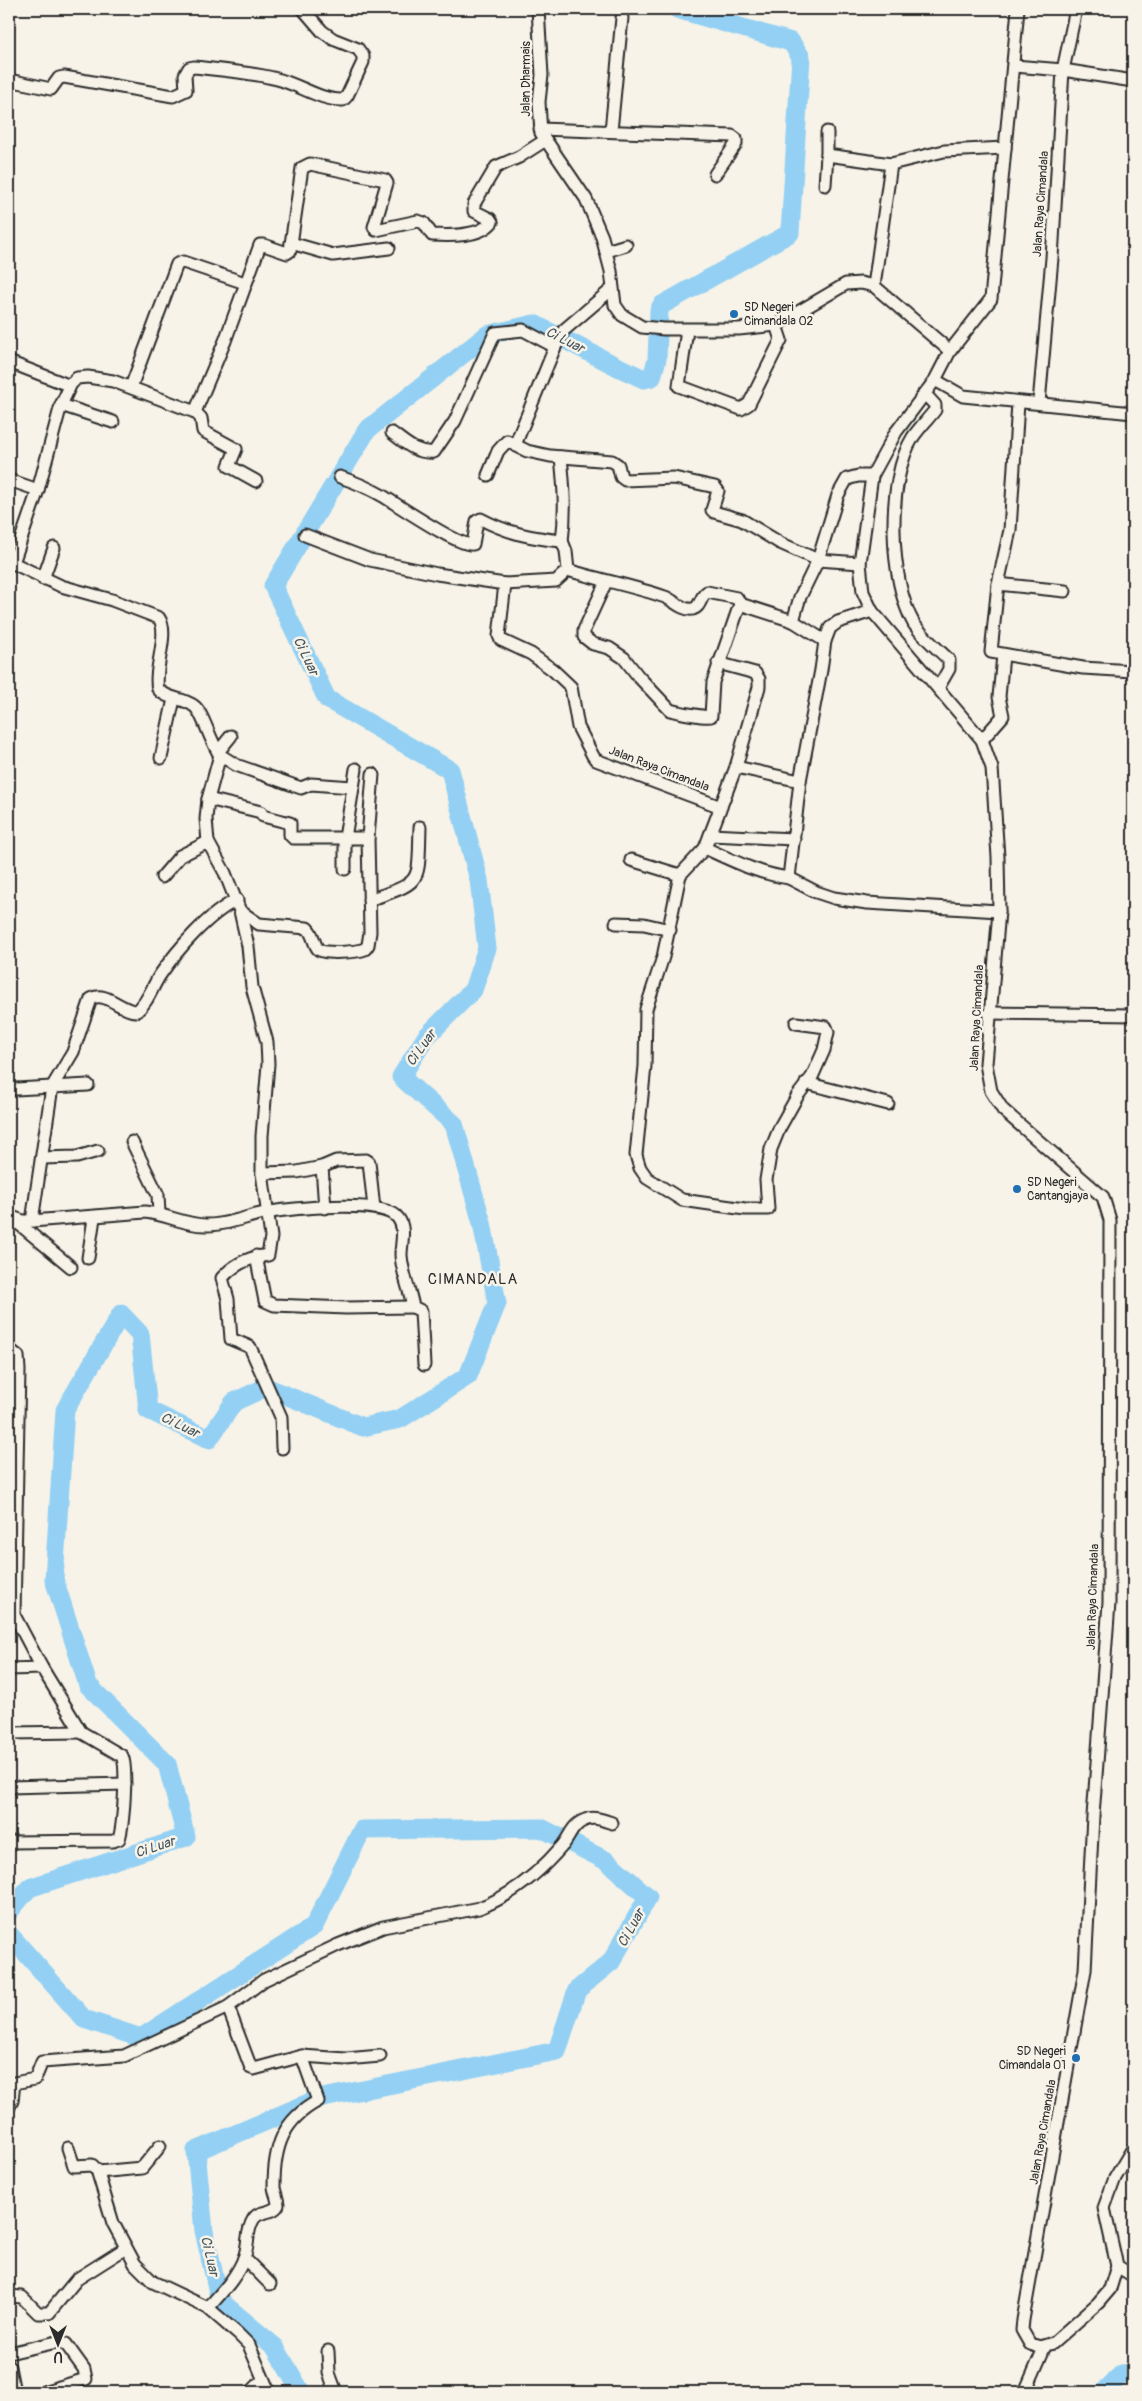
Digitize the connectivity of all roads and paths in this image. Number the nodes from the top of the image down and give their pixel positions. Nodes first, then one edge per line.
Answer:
1 (302, 9) edge
2 (538, 9) edge
3 (1018, 9) edge
4 (1076, 9) edge
5 (622, 18) dead end
6 (1014, 66) junction
7 (1063, 70) junction
8 (9, 80) edge
9 (1133, 81) edge
10 (540, 129) junction
11 (611, 131) junction
12 (827, 132) dead end
13 (544, 141) junction
14 (1005, 148) junction
15 (827, 155) junction
16 (891, 164) junction
17 (715, 174) dead end
18 (825, 185) dead end
19 (291, 243) junction
20 (626, 245) dead end
21 (389, 248) dead end
22 (606, 251) junction
23 (245, 283) junction
24 (874, 286) junction
25 (612, 289) junction
26 (776, 325) junction
27 (687, 330) junction
28 (559, 338) junction
29 (950, 351) junction
30 (9, 362) edge
31 (935, 380) junction
32 (68, 386) junction
33 (131, 387) junction
34 (924, 393) junction
35 (1018, 403) junction
36 (1039, 403) junction
37 (61, 405) junction
38 (195, 412) junction
39 (1133, 413) edge
40 (113, 422) dead end
41 (392, 432) dead end
42 (896, 432) junction
43 (912, 438) junction
44 (515, 445) junction
45 (561, 457) junction
46 (488, 475) dead end
47 (872, 476) junction
48 (340, 477) dead end
49 (9, 480) edge
50 (256, 482) dead end
51 (38, 490) junction
52 (305, 535) dead end
53 (562, 541) junction
54 (54, 548) dead end
55 (818, 560) junction
56 (860, 563) junction
57 (568, 570) junction
58 (43, 579) junction
59 (606, 582) junction
60 (506, 584) junction
61 (998, 584) junction
62 (1065, 591) dead end
63 (740, 604) junction
64 (872, 611) junction
65 (793, 621) junction
66 (825, 641) junction
67 (1003, 655) junction
68 (718, 663) junction
69 (1133, 671) edge
70 (938, 688) junction
71 (174, 698) junction
72 (231, 736) dead end
73 (982, 740) junction
74 (219, 754) junction
75 (162, 758) dead end
76 (736, 767) junction
77 (356, 769) dead end
78 (373, 774) dead end
79 (800, 781) junction
80 (352, 787) junction
81 (208, 799) junction
82 (721, 807) junction
83 (420, 827) dead end
84 (710, 835) junction
85 (345, 838) junction
86 (368, 838) junction
87 (794, 839) junction
88 (208, 842) junction
89 (705, 848) junction
90 (631, 860) dead end
91 (345, 868) dead end
92 (680, 875) junction
93 (162, 877) dead end
94 (789, 878) junction
95 (369, 900) junction
96 (239, 906) junction
97 (999, 911) junction
98 (616, 923) dead end
99 (670, 930) junction
100 (990, 1013) junction
101 (1133, 1015) edge
102 (796, 1023) dead end
103 (806, 1083) junction
104 (88, 1085) dead end
105 (52, 1088) junction
106 (16, 1089) dead end
107 (888, 1104) dead end
108 (132, 1142) dead end
109 (98, 1151) dead end
110 (42, 1158) junction
111 (322, 1167) junction
112 (262, 1173) junction
113 (325, 1208) junction
114 (374, 1208) junction
115 (159, 1213) junction
116 (266, 1213) junction
117 (9, 1216) edge
118 (94, 1218) junction
119 (32, 1221) junction
120 (256, 1256) junction
121 (88, 1258) dead end
122 (71, 1267) dead end
123 (413, 1308) junction
124 (9, 1349) edge
125 (424, 1365) dead end
126 (13, 1406) edge
127 (282, 1448) dead end
128 (11, 1615) edge
129 (42, 1668) junction
130 (9, 1669) edge
131 (80, 1732) junction
132 (9, 1733) edge
133 (124, 1784) junction
134 (9, 1787) edge
135 (612, 1823) dead end
136 (9, 1842) edge
137 (228, 2006) junction
138 (380, 2056) dead end
139 (303, 2059) junction
140 (9, 2106) edge
141 (160, 2146) dead end
142 (68, 2148) dead end
143 (1133, 2148) edge
144 (98, 2172) junction
145 (126, 2248) junction
146 (244, 2258) junction
147 (1117, 2266) junction
148 (1133, 2276) edge
149 (270, 2284) dead end
150 (9, 2296) edge
151 (209, 2306) junction
152 (1045, 2346) junction
153 (328, 2351) dead end
154 (9, 2353) edge
155 (9, 2367) edge
156 (263, 2380) junction
157 (14, 2392) edge
158 (43, 2392) edge
159 (251, 2392) edge
160 (269, 2392) edge
161 (336, 2392) edge
162 (1026, 2392) edge

1 - 8 street
2 - 10 street, Jalan Dharmais
3 - 6 street, Jalan Raya Cimandala
4 - 7 street, Jalan Raya Cimandala
5 - 11 street
6 - 7 street
6 - 14 street, Jalan Raya Cimandala
7 - 9 street
7 - 36 street, Jalan Raya Cimandala
10 - 11 street
10 - 13 street, Jalan Dharmais
11 - 17 street
12 - 15 street
13 - 19 street
13 - 22 street, Jalan Dharmais
14 - 16 street
14 - 29 street, Jalan Raya Cimandala
15 - 16 street
15 - 18 street
16 - 24 street
19 - 21 street
19 - 23 street
20 - 22 street
22 - 25 street, Jalan Dharmais
23 - 33 street
23 - 38 street
24 - 26 street
24 - 29 street
25 - 27 street, Jalan Dharmais
25 - 28 street
26 - 27 street
26 - 27 street
28 - 41 street
28 - 44 street
29 - 31 street, Jalan Raya Cimandala
30 - 32 street
31 - 34 street, Jalan Raya Cimandala
31 - 35 street
32 - 33 street
32 - 37 street
33 - 38 street
34 - 42 street, Jalan Raya Cimandala
34 - 43 street
35 - 36 street
35 - 61 street
36 - 39 street
37 - 40 street
37 - 51 street
38 - 50 street
42 - 43 street
42 - 47 street, Jalan Raya Cimandala
43 - 70 street
44 - 45 street
44 - 46 street
45 - 53 street
45 - 55 street
47 - 55 street
47 - 56 street, Jalan Raya Cimandala
48 - 53 street
49 - 51 street
51 - 58 street
52 - 60 street
53 - 57 street
54 - 58 street
55 - 56 street
55 - 65 street
56 - 64 street, Jalan Raya Cimandala
57 - 59 street
57 - 60 street
58 - 71 street
59 - 63 street
59 - 68 street
60 - 82 street, Jalan Raya Cimandala
61 - 62 street
61 - 67 street
63 - 65 street
63 - 68 street
64 - 66 street
64 - 70 street, Jalan Raya Cimandala
65 - 66 street
66 - 79 street
67 - 69 street
67 - 73 street
68 - 76 street, Jalan Raya Cimandala
70 - 73 street, Jalan Raya Cimandala
71 - 74 street
71 - 75 street
72 - 74 street
73 - 97 street, Jalan Raya Cimandala
74 - 80 street
74 - 81 street
76 - 79 street
76 - 82 street, Jalan Raya Cimandala
77 - 80 street
78 - 86 street
79 - 87 street
80 - 85 street
81 - 85 street
81 - 88 street
82 - 84 street, Jalan Raya Cimandala
83 - 95 street
84 - 87 street
84 - 89 street, Jalan Raya Cimandala
85 - 86 street
85 - 91 street
86 - 95 street
87 - 94 street
88 - 93 street
88 - 96 street
89 - 92 street, Jalan Raya Cimandala
89 - 94 street
90 - 92 street
92 - 99 street
94 - 97 street
95 - 96 street
96 - 105 street
96 - 112 street
97 - 100 street, Jalan Raya Cimandala
98 - 99 street
99 - 103 street
100 - 101 street
100 - 152 street, Jalan Raya Cimandala
102 - 103 street
103 - 107 street
104 - 105 street
105 - 106 street
105 - 110 street
108 - 115 street
109 - 110 street
110 - 119 street
111 - 112 street
111 - 113 street
111 - 114 street
112 - 116 street
113 - 114 street
113 - 116 street
114 - 123 street
115 - 116 street
115 - 118 street
116 - 120 street
117 - 119 street
117 - 122 street
118 - 119 street
118 - 121 street
120 - 123 street
120 - 127 street
123 - 125 street
124 - 126 street
126 - 128 street
128 - 129 street
129 - 130 street
129 - 131 street
131 - 132 street
131 - 133 street
133 - 134 street
133 - 136 street
135 - 137 street
137 - 139 street
137 - 140 street
138 - 139 street
139 - 146 street
141 - 144 street
142 - 144 street
143 - 147 street
144 - 145 street
145 - 150 street
145 - 151 street
146 - 149 street
146 - 151 street
147 - 148 street
147 - 152 street
151 - 156 street
152 - 162 street
153 - 161 street
154 - 158 street
155 - 157 street
156 - 159 street
156 - 160 street

